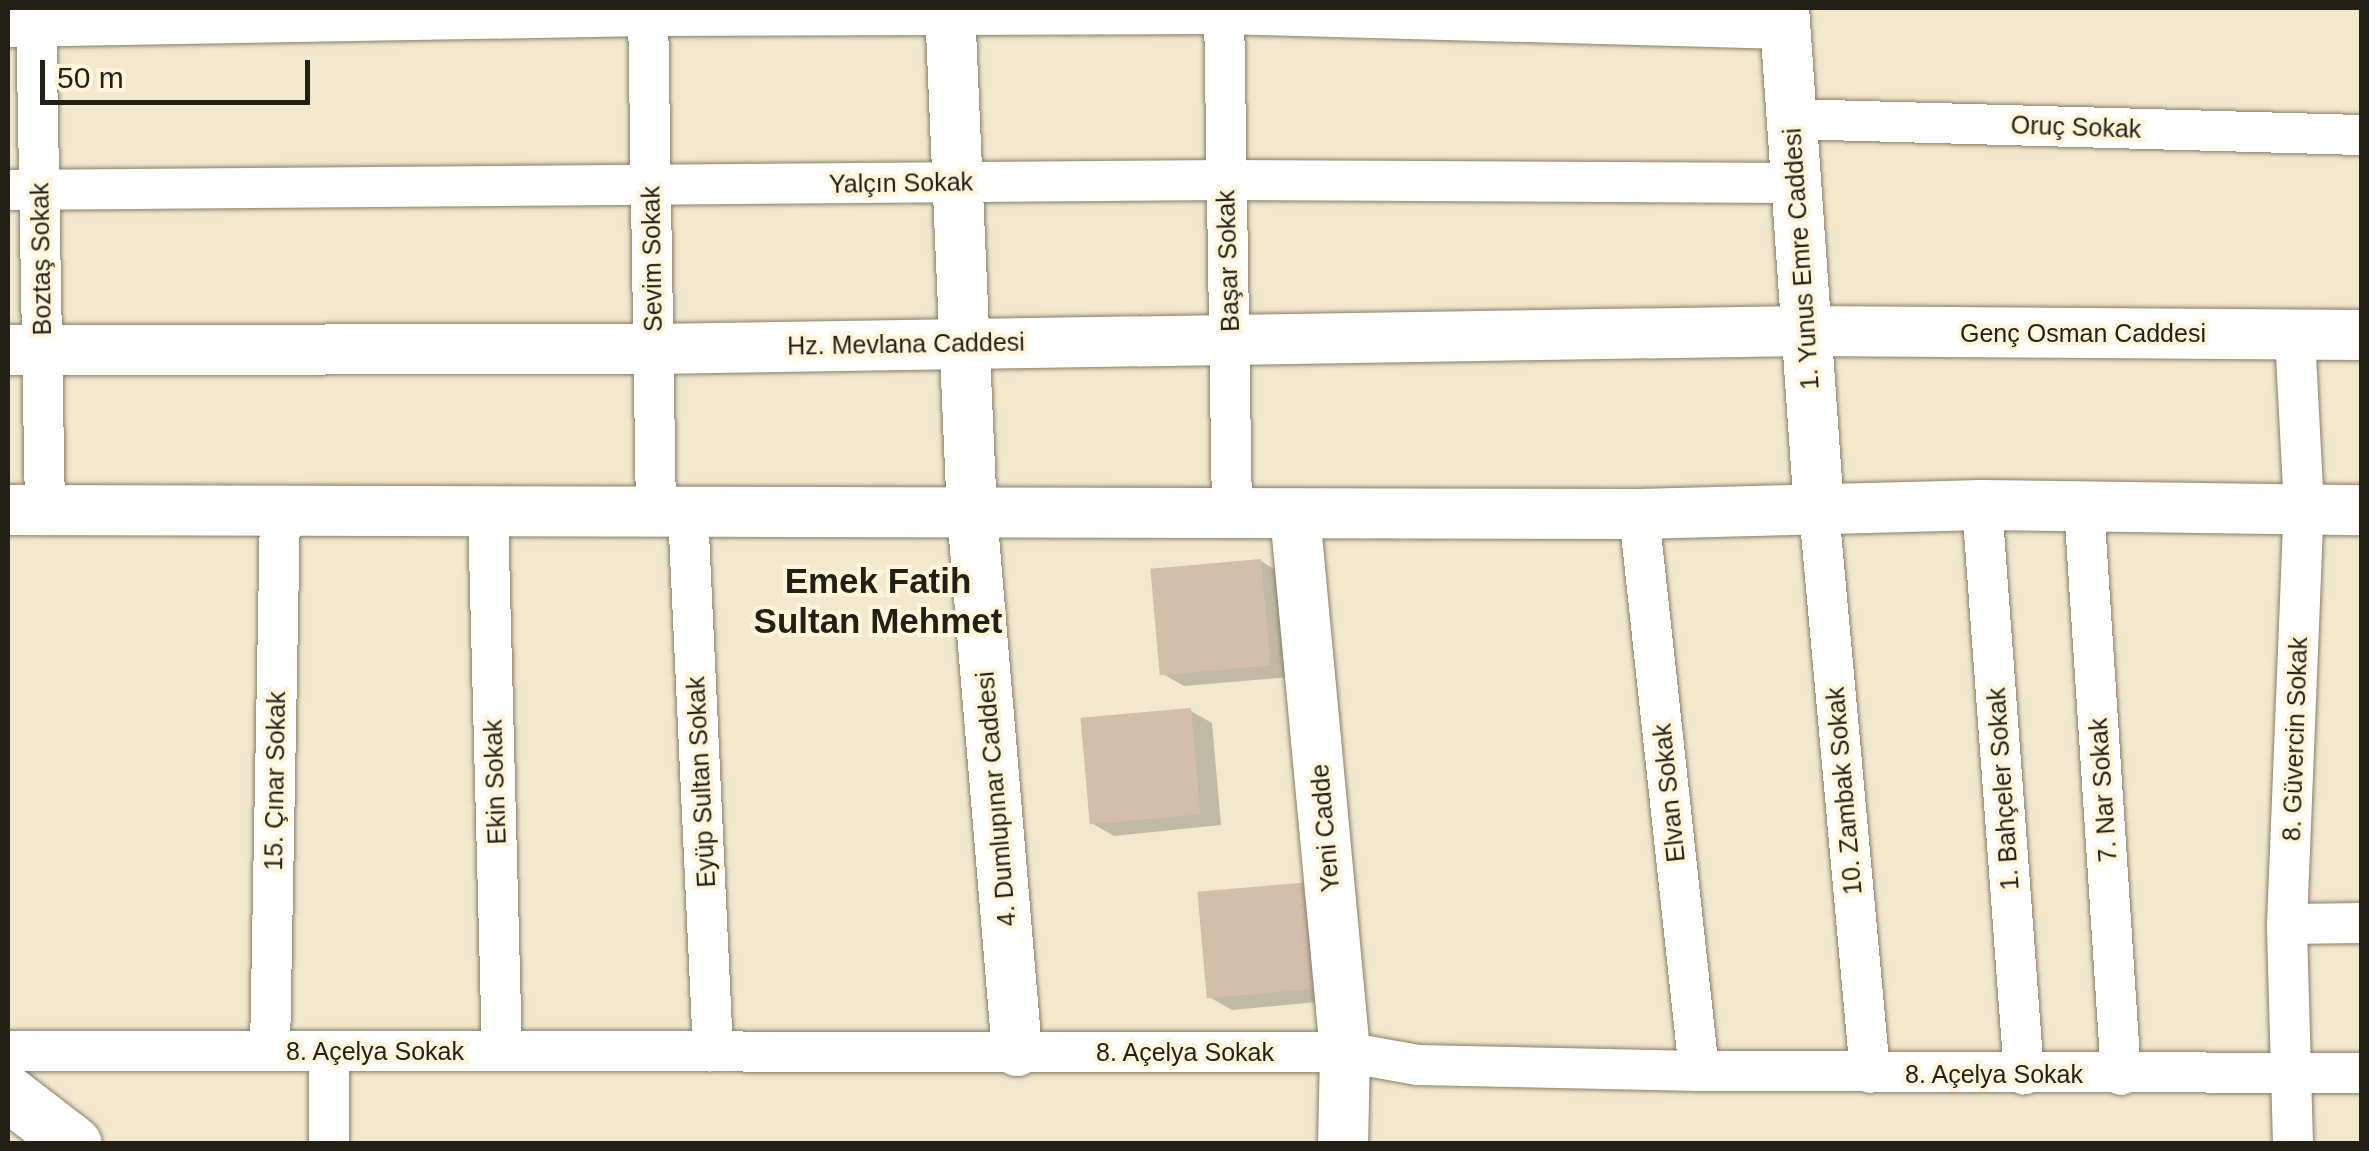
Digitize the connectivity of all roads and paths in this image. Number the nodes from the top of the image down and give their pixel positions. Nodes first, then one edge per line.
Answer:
1 (1224, 11) edge
2 (648, 12) edge
3 (950, 12) edge
4 (1785, 18) edge
5 (26, 20) edge
6 (1791, 119) junction
7 (2362, 134) edge
8 (1226, 180) junction
9 (956, 182) junction
10 (1795, 182) junction
11 (651, 187) junction
12 (23, 189) edge
13 (1804, 331) junction
14 (2294, 334) junction
15 (2362, 335) edge
16 (964, 342) junction
17 (1231, 342) junction
18 (25, 350) edge
19 (653, 350) junction
20 (1982, 504) junction
21 (2084, 506) junction
22 (2304, 508) junction
23 (26, 510) edge
24 (1819, 510) junction
25 (2362, 510) edge
26 (280, 511) junction
27 (488, 512) junction
28 (672, 512) junction
29 (972, 513) junction
30 (1232, 514) junction
31 (1296, 514) junction
32 (1639, 514) junction
33 (2362, 923) edge
34 (2288, 924) junction
35 (8, 1051) edge
36 (270, 1051) junction
37 (329, 1051) junction
38 (502, 1051) junction
39 (714, 1051) junction
40 (1017, 1051) junction
41 (1346, 1052) junction
42 (1699, 1071) junction
43 (1870, 1073) junction
44 (2362, 1073) edge
45 (2024, 1074) junction
46 (2290, 1074) junction
47 (2121, 1075) junction
48 (8, 1093) edge
49 (74, 1144) edge
50 (329, 1144) edge
51 (1343, 1144) edge
52 (2292, 1144) edge

1 - 3 street
1 - 4 street
1 - 8 street, Başar Sokak
2 - 3 street
2 - 5 street
2 - 11 street, Sevim Sokak
3 - 9 street, 4. Dumlupınar Caddesi
4 - 6 street, 1. Yunus Emre Caddesi
5 - 12 street, Boztaş Sokak
6 - 7 street, Oruç Sokak
6 - 10 street, 1. Yunus Emre Caddesi
8 - 9 street, Yalçın Sokak
8 - 10 street, Yalçın Sokak
8 - 17 street, Başar Sokak
9 - 11 street, Yalçın Sokak
9 - 16 street, 4. Dumlupınar Caddesi
10 - 13 street, 1. Yunus Emre Caddesi
11 - 12 street, Yalçın Sokak
11 - 19 street, Sevim Sokak
12 - 18 street, Boztaş Sokak
13 - 14 street, Genç Osman Caddesi
13 - 17 street, Hz. Mevlana Caddesi
13 - 24 street, 1. Yunus Emre Caddesi
14 - 15 street, Genç Osman Caddesi
14 - 22 street, 8. Güvercin Sokak
16 - 17 street, Hz. Mevlana Caddesi
16 - 19 street, Hz. Mevlana Caddesi
16 - 29 street, 4. Dumlupınar Caddesi
17 - 30 street, Başar Sokak
18 - 19 street, Hz. Mevlana Caddesi
18 - 23 street, Boztaş Sokak
19 - 28 street, Sevim Sokak
20 - 21 street
20 - 24 street
20 - 45 street, 1. Bahçeler Sokak
21 - 22 street
21 - 47 street, 7. Nar Sokak
22 - 25 street
22 - 34 street, 8. Güvercin Sokak
23 - 26 street
24 - 32 street
24 - 43 street, 10. Zambak Sokak
26 - 27 street
26 - 36 street, 15. Çınar Sokak
27 - 28 street
27 - 38 street, Ekin Sokak
28 - 29 street
28 - 39 street, Eyüp Sultan Sokak
29 - 30 street
29 - 40 street, 4. Dumlupınar Caddesi
30 - 31 street
31 - 32 street
31 - 41 street, Yeni Cadde
32 - 42 street, Elvan Sokak
33 - 34 street
34 - 46 street, 8. Güvercin Sokak
35 - 36 street, 8. Açelya Sokak
36 - 37 street, 8. Açelya Sokak
37 - 38 street, 8. Açelya Sokak
37 - 50 street
38 - 39 street, 8. Açelya Sokak
39 - 40 street, 8. Açelya Sokak
40 - 41 street, 8. Açelya Sokak
41 - 42 street, 8. Açelya Sokak
41 - 51 street, Yeni Cadde
42 - 43 street, 8. Açelya Sokak
43 - 45 street, 8. Açelya Sokak
44 - 46 street, 8. Açelya Sokak
45 - 47 street, 8. Açelya Sokak
46 - 47 street, 8. Açelya Sokak
46 - 52 street, 8. Güvercin Sokak
48 - 49 main road

